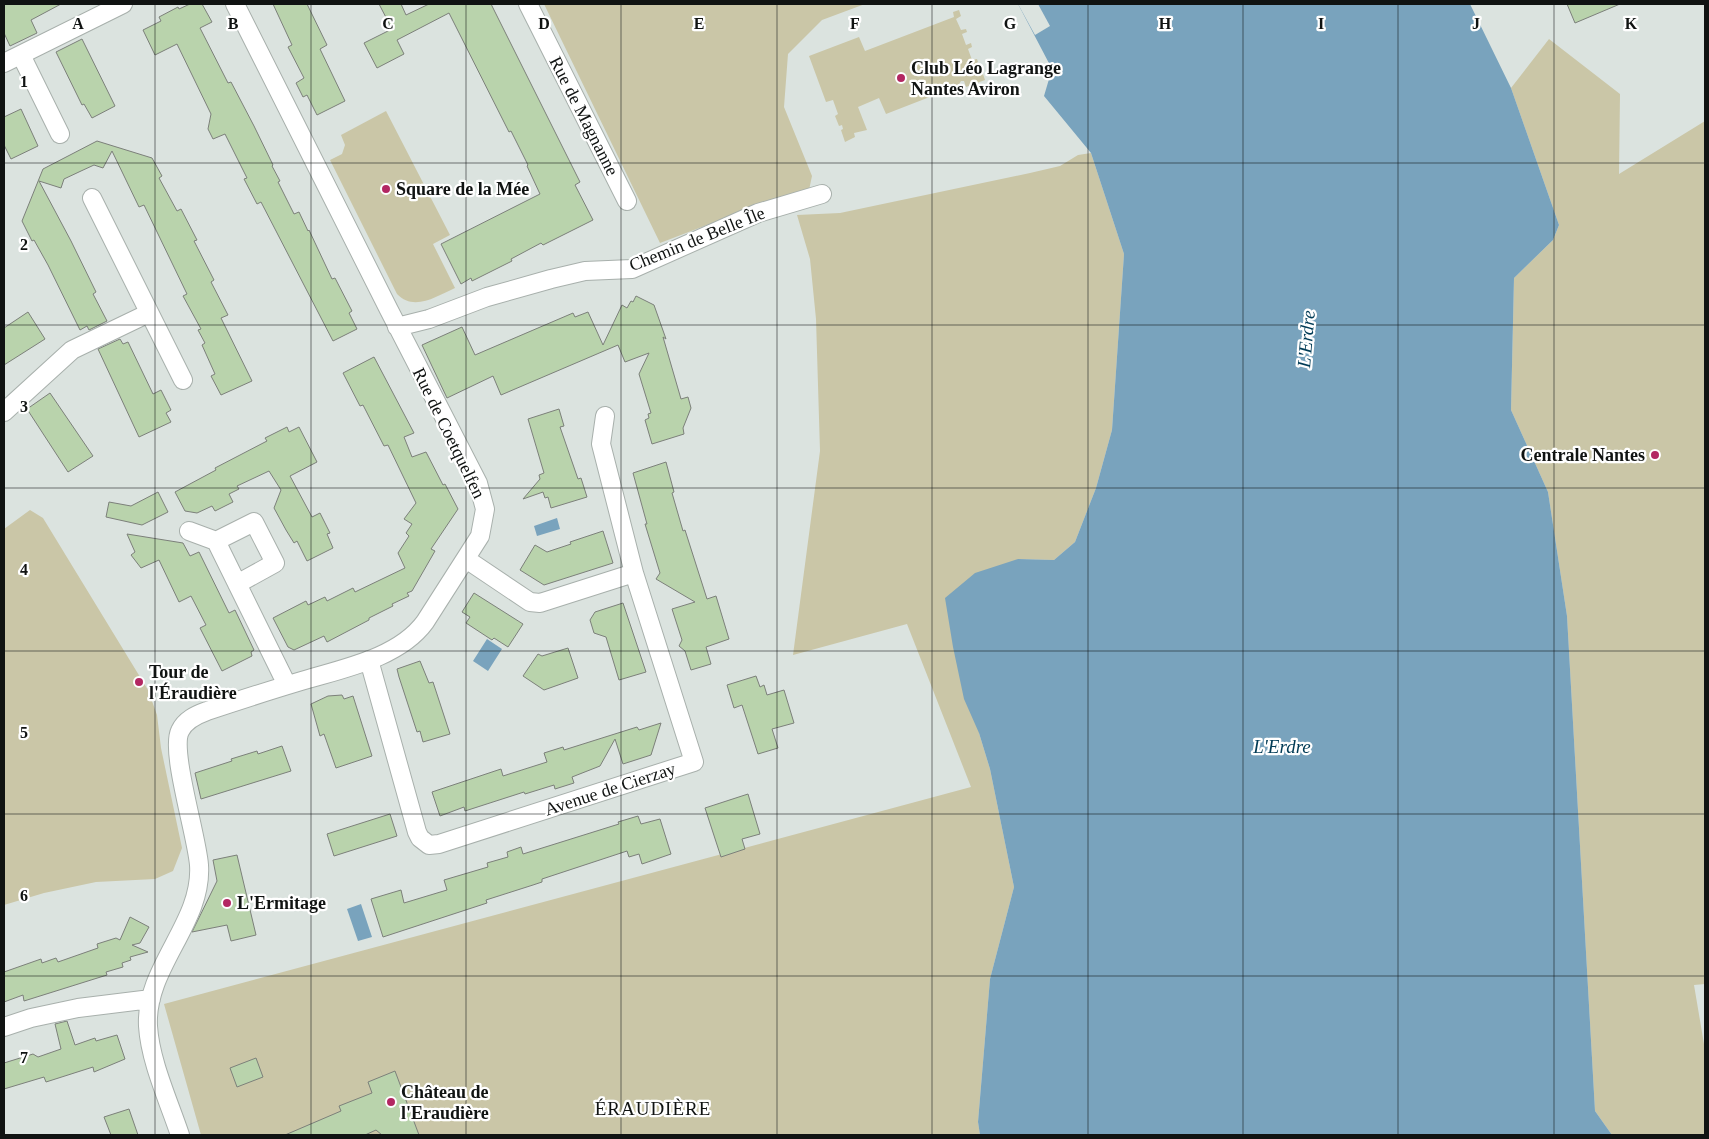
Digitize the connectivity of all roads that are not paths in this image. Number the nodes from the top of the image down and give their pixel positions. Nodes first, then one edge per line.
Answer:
1 (124, 4) edge
2 (235, 4) edge
3 (528, 4) edge
4 (21, 55) junction
5 (4, 64) edge
6 (60, 134) dead end
7 (822, 194) dead end
8 (92, 198) dead end
9 (627, 201) dead end
10 (149, 312) junction
11 (397, 326) junction
12 (183, 380) dead end
13 (4, 412) edge
14 (606, 416) dead end
15 (189, 531) dead end
16 (216, 541) junction
17 (466, 559) junction
18 (634, 573) junction
19 (237, 584) junction
20 (369, 660) junction
21 (287, 685) junction
22 (151, 999) junction
23 (4, 1027) edge
24 (180, 1135) edge

1 - 4 street
2 - 11 street, Rue de Coetquelfen
3 - 9 street, Rue de Magnanne
4 - 5 street
4 - 6 street
7 - 11 street, Chemin de Belle Île
8 - 10 street
10 - 12 street
10 - 13 street
11 - 17 street, Rue de Coetquelfen
14 - 18 street, Avenue de Cierzay
15 - 16 street
16 - 19 street
16 - 19 street
17 - 18 street
17 - 20 street, Rue de Coetquelfen
18 - 20 street, Avenue de Cierzay
19 - 21 street
20 - 21 street, Rue de Coetquelfen
21 - 22 street, Rue de Coetquelfen
22 - 23 street
22 - 24 street

